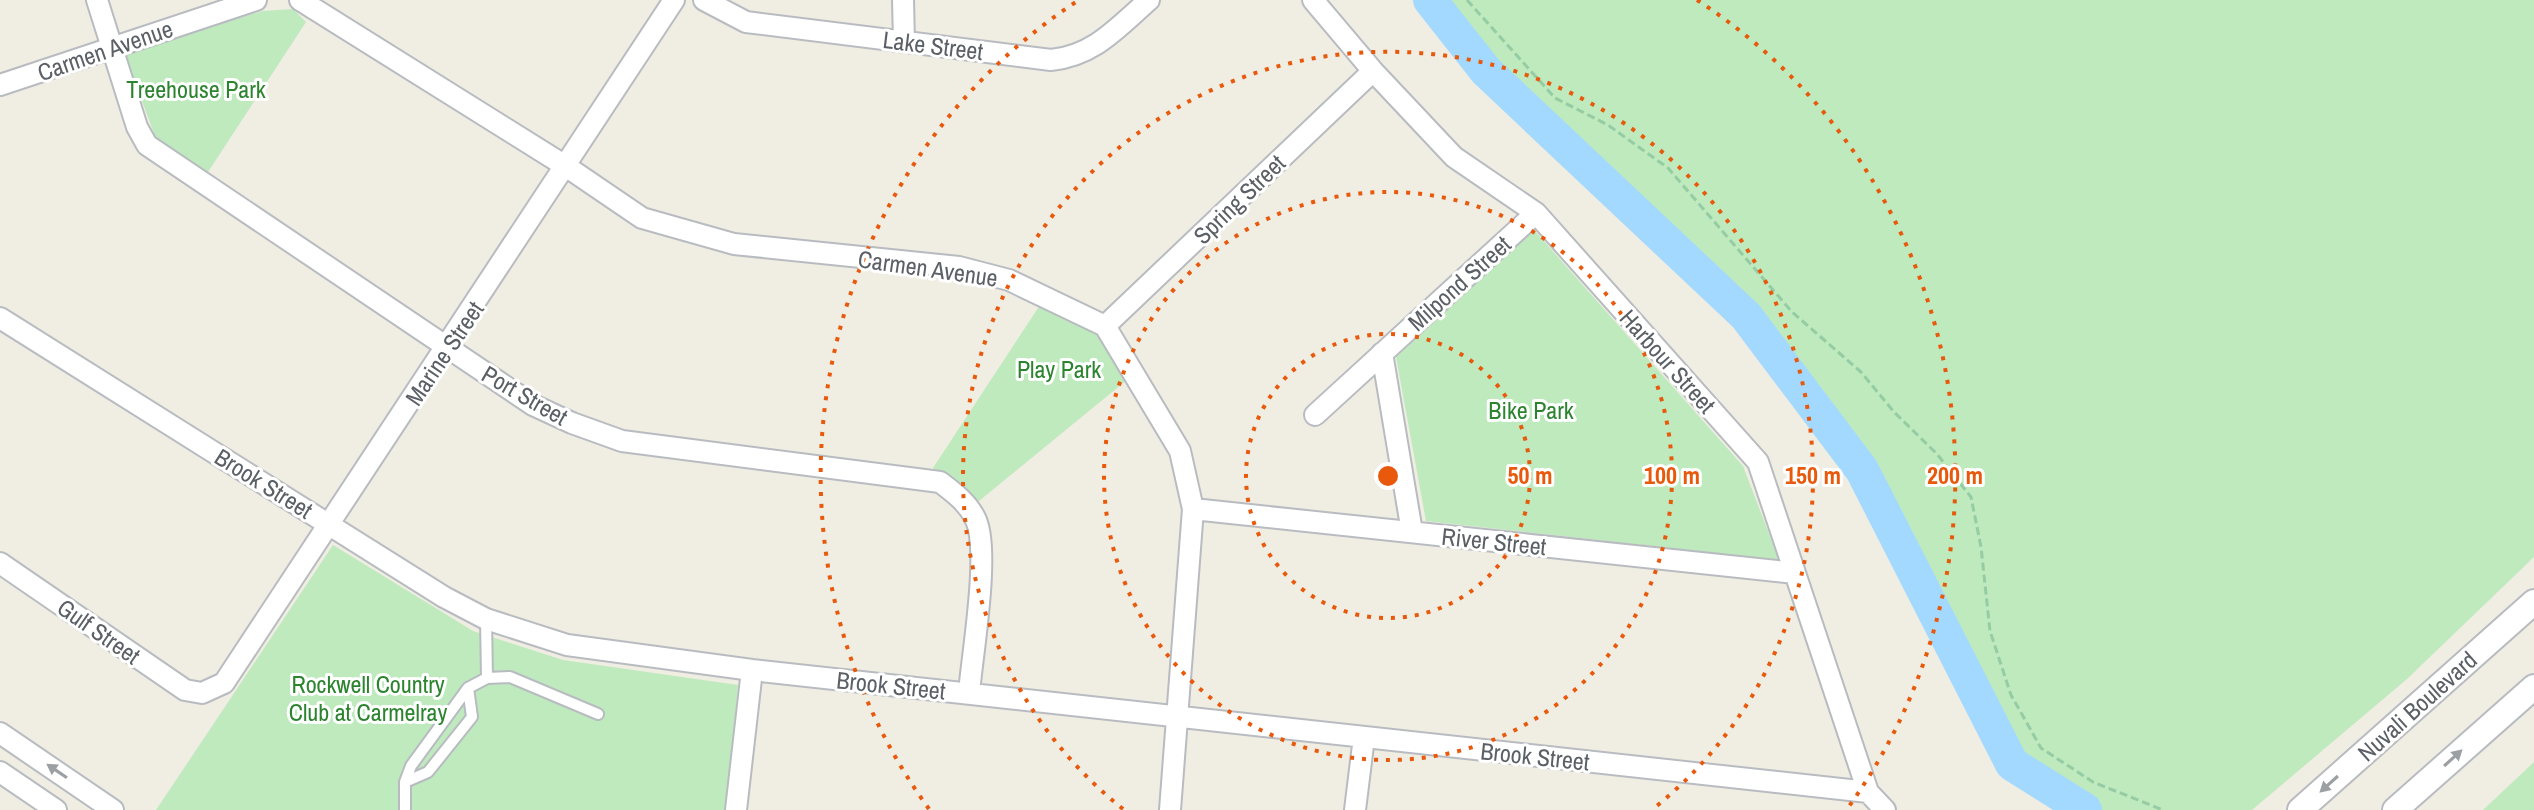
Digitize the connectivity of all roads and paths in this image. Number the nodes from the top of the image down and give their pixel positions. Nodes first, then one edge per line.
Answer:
1 (97, 0) edge
2 (256, 0) edge
3 (300, 0) edge
4 (674, 0) edge
5 (704, 0) edge
6 (903, 0) edge
7 (1149, 0) edge
8 (1313, 0) edge
9 (1467, 0) edge
10 (904, 41) junction
11 (112, 48) junction
12 (1373, 71) junction
13 (0, 85) edge
14 (567, 167) junction
15 (1536, 213) junction
16 (0, 318) edge
17 (1105, 326) junction
18 (447, 348) junction
19 (1382, 353) junction
20 (1315, 415) dead end
21 (1193, 509) junction
22 (329, 524) junction
23 (1412, 532) junction
24 (0, 563) edge
25 (1795, 573) junction
26 (2534, 602) edge
27 (486, 619) junction
28 (752, 670) junction
29 (487, 678) junction
30 (2534, 687) edge
31 (468, 688) junction
32 (202, 693) joint
33 (969, 693) junction
34 (598, 714) dead end
35 (1178, 716) junction
36 (0, 733) edge
37 (1364, 737) junction
38 (0, 772) edge
39 (405, 782) junction
40 (1868, 792) junction
41 (56, 810) edge
42 (113, 810) edge
43 (405, 810) edge
44 (736, 810) edge
45 (1170, 810) edge
46 (1355, 810) edge
47 (1885, 810) edge
48 (2163, 810) edge
49 (2300, 810) edge
50 (2395, 810) edge

1 - 11 street, Port Street
2 - 11 street, Carmen Avenue
3 - 14 street, Carmen Avenue
4 - 14 street, Marine Street
5 - 10 street, Lake Street
6 - 10 street
7 - 10 street, Lake Street
8 - 12 street, Harbour Street
9 - 48 path
11 - 13 street, Carmen Avenue
11 - 18 street, Port Street
12 - 15 street, Harbour Street
12 - 17 street, Spring Street
14 - 17 street, Carmen Avenue
14 - 18 street, Marine Street
15 - 19 street, Milpond Street
15 - 25 street, Harbour Street
16 - 22 street, Brook Street
17 - 21 street
18 - 22 street, Marine Street
18 - 33 street, Port Street
19 - 20 street, Milpond Street
19 - 23 street
21 - 23 street, River Street
21 - 35 street
22 - 27 street, Brook Street
22 - 32 street, Marine Street
23 - 25 street, River Street
24 - 32 street, Gulf Street
25 - 40 street, Harbour Street
26 -> 49 street, Nuvali Boulevard
27 - 28 street, Brook Street
27 - 29 lane
28 - 33 street, Brook Street
28 - 44 street
29 - 31 lane
29 - 34 lane
50 -> 30 street
31 - 39 lane
31 - 39 lane
33 - 35 street, Brook Street
35 - 37 street, Brook Street
35 - 45 street
42 -> 36 street
37 - 40 street, Brook Street
37 - 46 street
38 - 41 street
39 - 43 lane
40 - 47 street, Harbour Street

